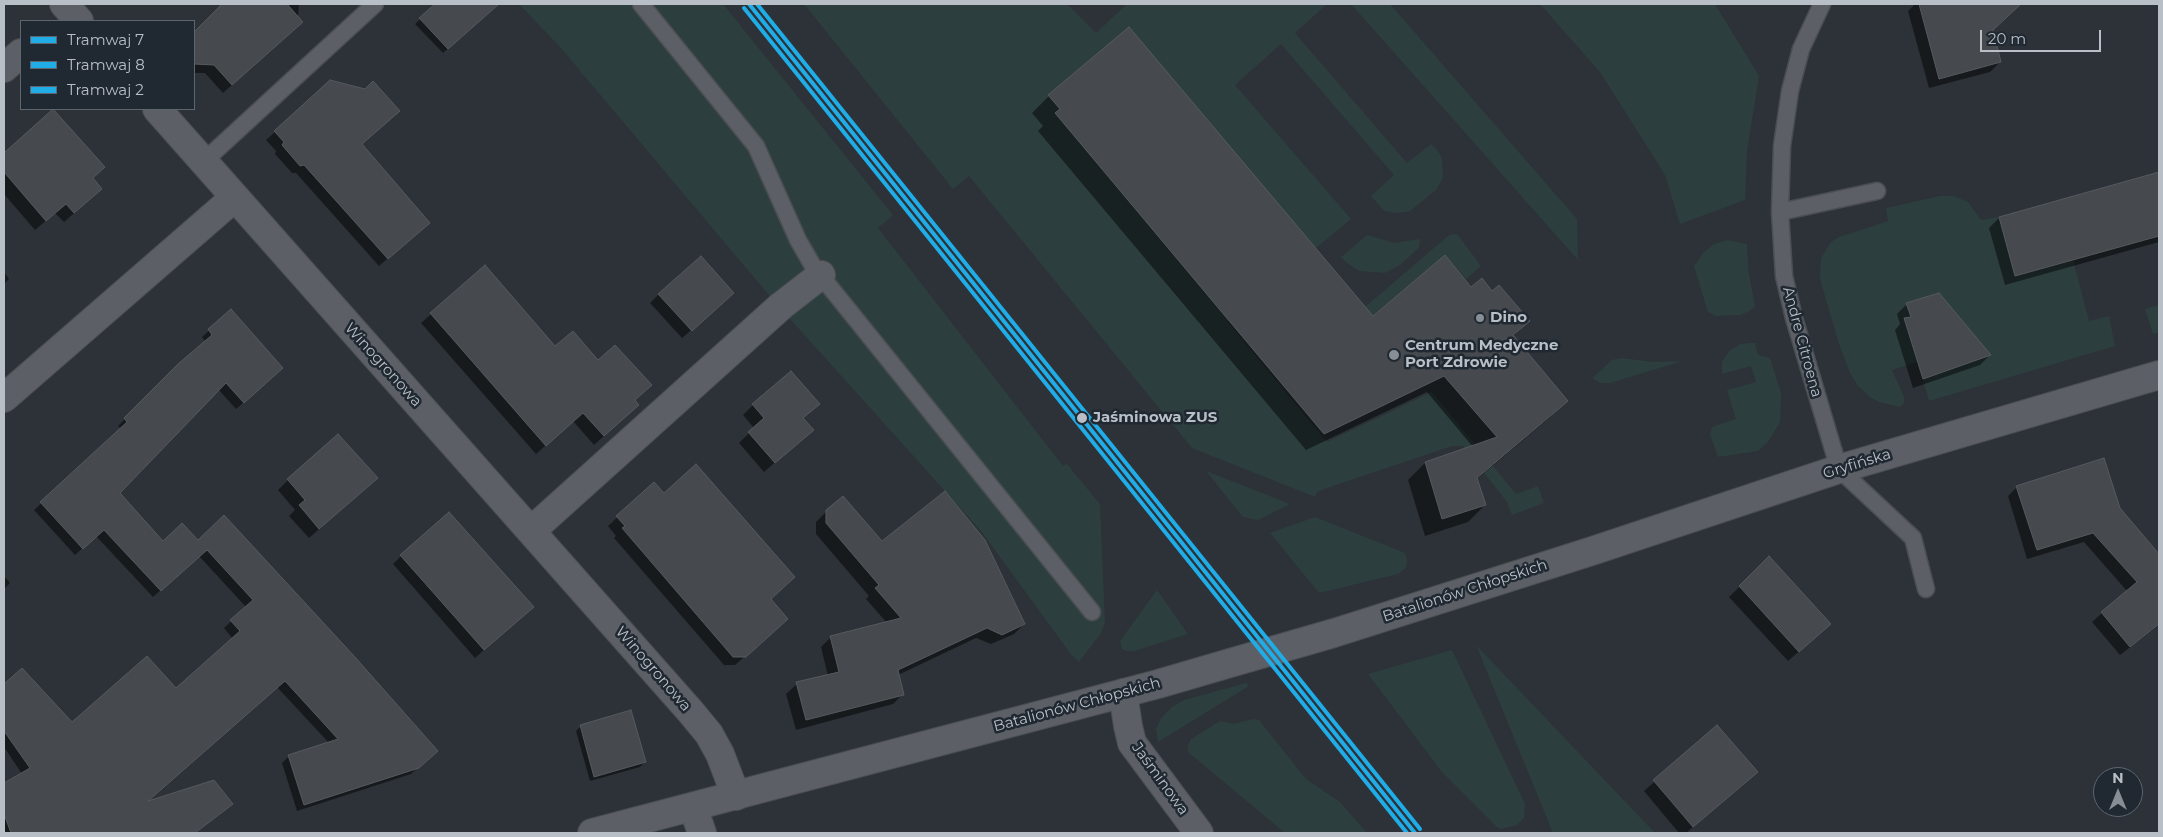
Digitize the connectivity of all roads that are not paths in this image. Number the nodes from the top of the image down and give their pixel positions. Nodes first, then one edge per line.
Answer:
1 (376, 4) edge
2 (641, 4) edge
3 (1822, 4) edge
4 (20, 53) edge
5 (4, 68) edge
6 (157, 110) edge
7 (203, 162) junction
8 (1877, 191) dead end
9 (234, 198) junction
10 (1780, 212) junction
11 (821, 275) junction
12 (2159, 375) edge
13 (4, 398) edge
14 (1839, 469) junction
15 (531, 531) junction
16 (1557, 562) joint
17 (1926, 589) dead end
18 (1092, 612) dead end
19 (1123, 692) junction
20 (736, 796) junction
21 (693, 807) junction
22 (592, 833) edge
23 (702, 833) edge
24 (1199, 833) edge

1 - 7 lane
2 - 11 lane
3 - 10 lane, Andre Citroena
4 - 5 street
6 - 7 street, Winogronowa
7 - 9 street, Winogronowa
8 - 10 lane
9 - 13 street
9 - 15 street, Winogronowa
10 - 14 lane, Andre Citroena
11 - 15 street
11 - 18 lane
12 - 14 street, Gryfińska
14 - 16 street, Gryfińska
14 - 17 lane
15 - 20 street, Winogronowa
16 - 19 street, Batalionów Chłopskich
19 - 20 street, Batalionów Chłopskich
19 - 24 street, Jaśminowa
20 - 21 street, Batalionów Chłopskich
21 - 22 street, Batalionów Chłopskich
21 - 23 street

